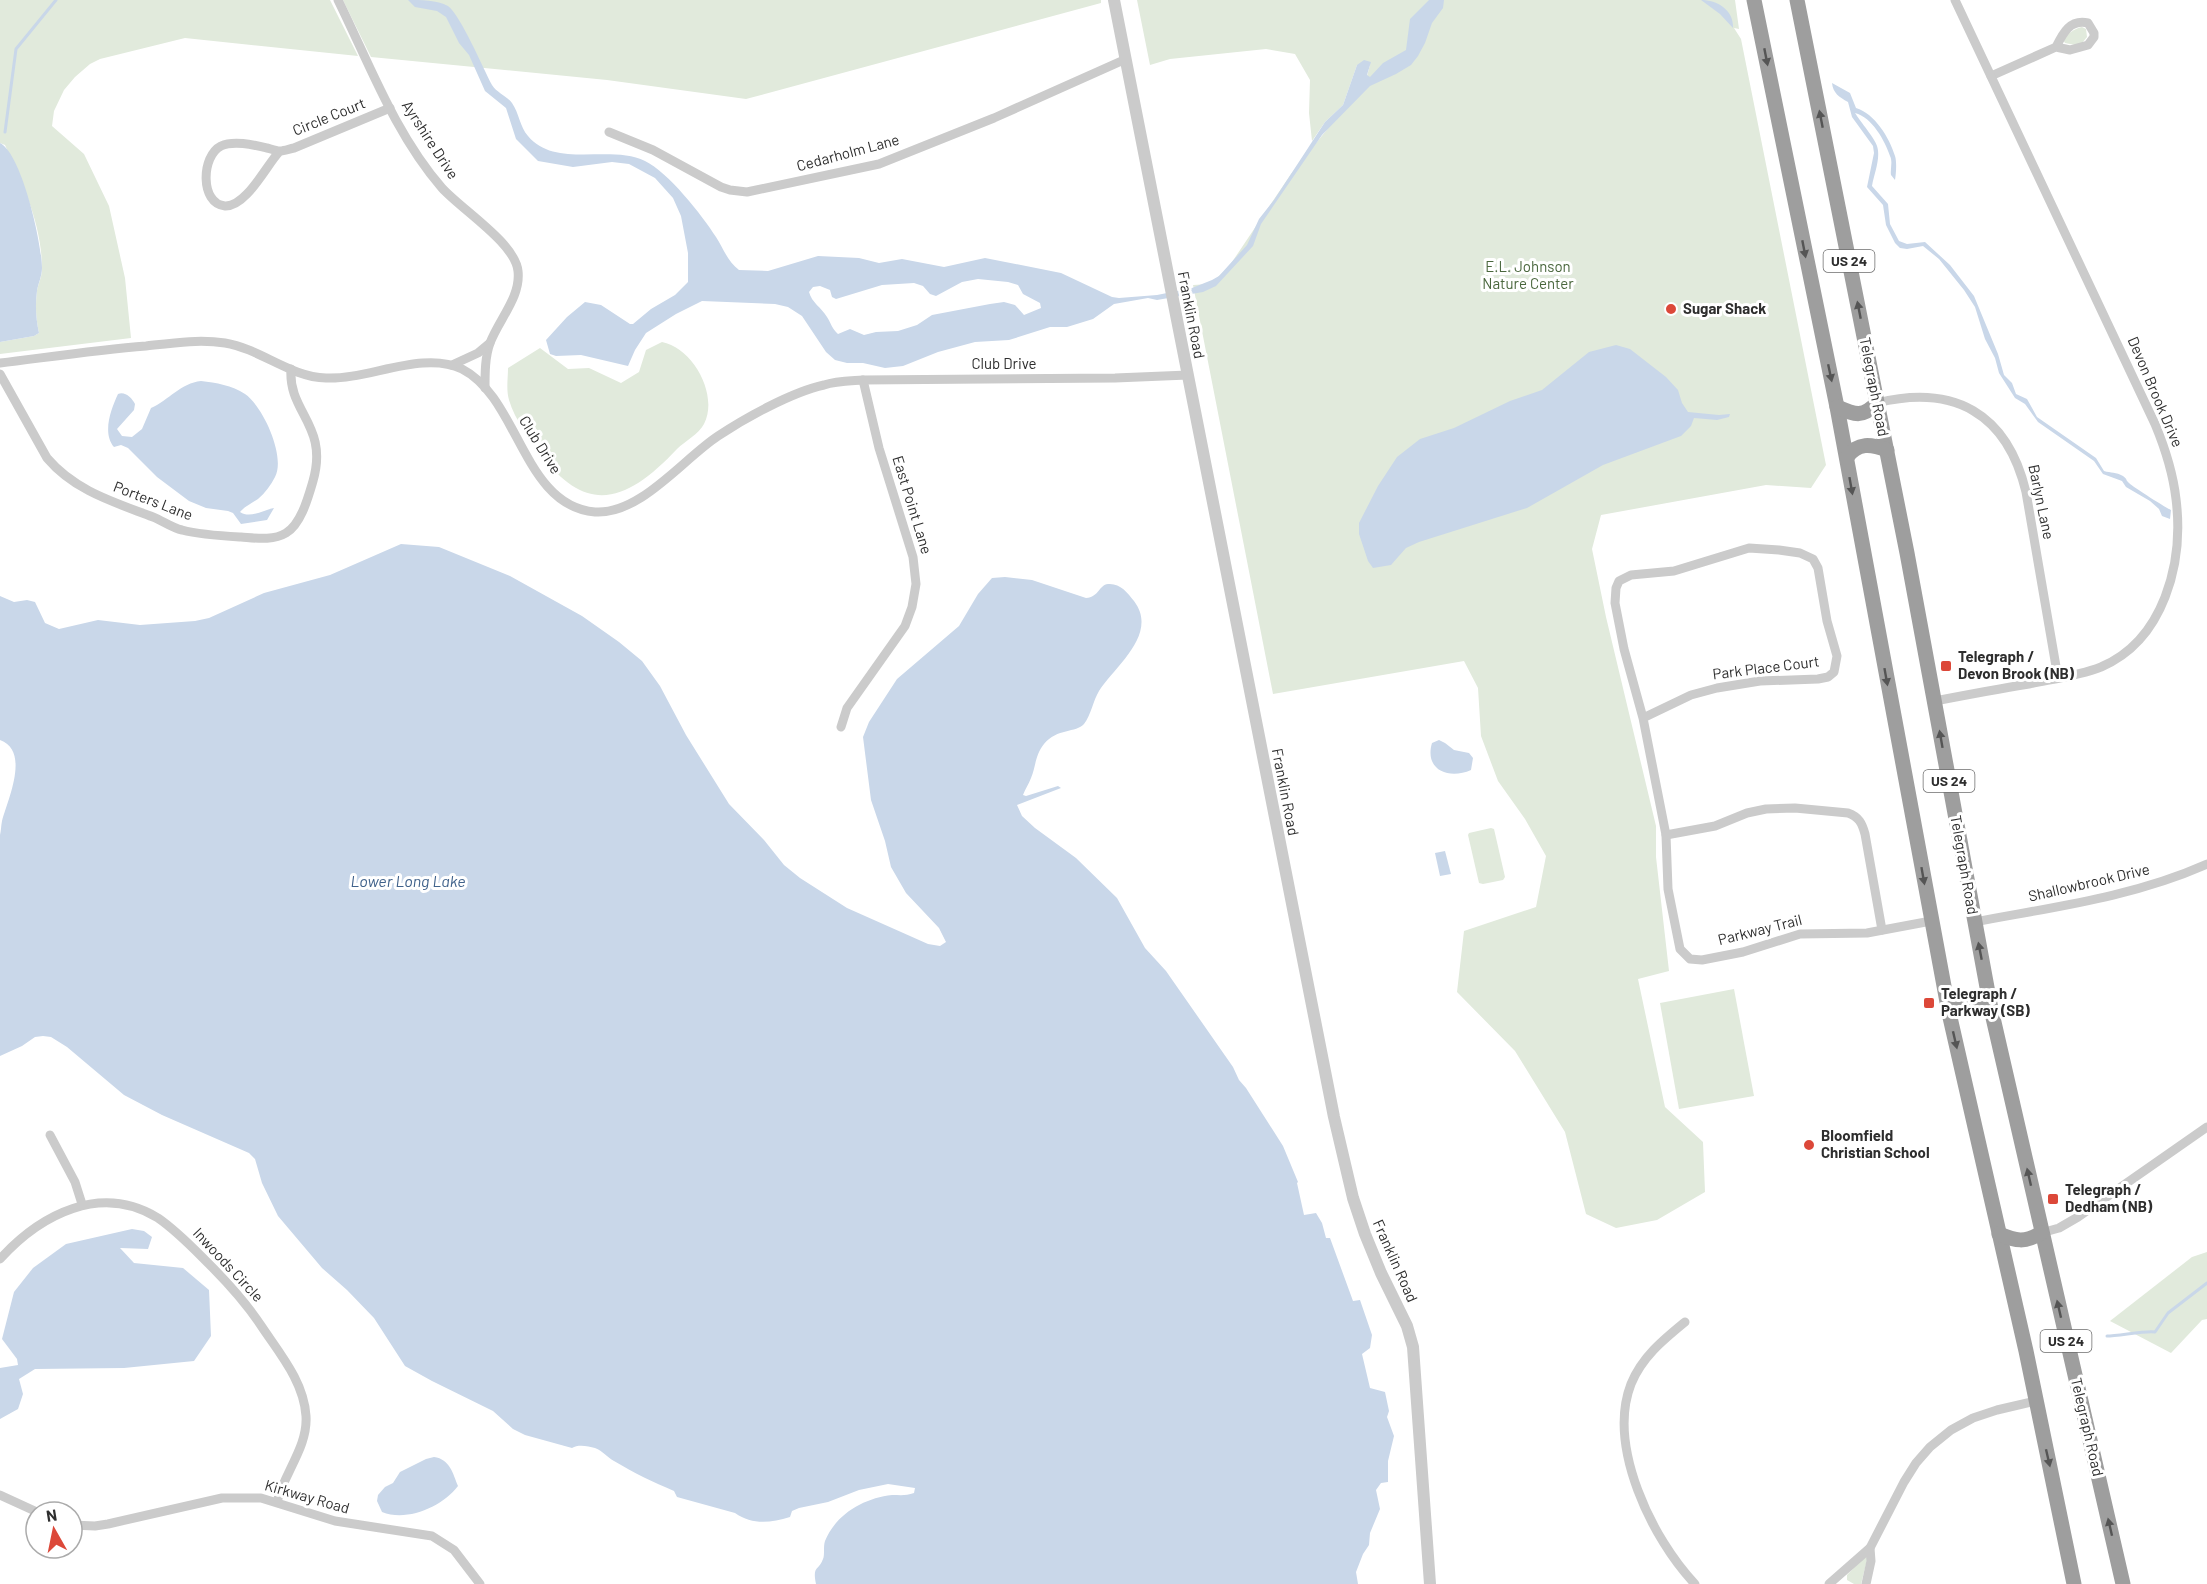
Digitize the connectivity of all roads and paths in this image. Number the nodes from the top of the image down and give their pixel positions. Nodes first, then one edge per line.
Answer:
1 (338, 0) edge
2 (1114, 0) edge
3 (1754, 0) edge
4 (1797, 0) edge
5 (1955, 0) edge
6 (2055, 47) dead end
7 (1126, 59) junction
8 (1991, 76) junction
9 (390, 108) junction
10 (609, 132) dead end
11 (279, 152) junction
12 (490, 343) junction
13 (0, 363) edge
14 (452, 365) junction
15 (291, 369) junction
16 (0, 374) edge
17 (1188, 375) junction
18 (863, 380) junction
19 (485, 388) junction
20 (1877, 403) junction
21 (1837, 407) junction
22 (1887, 450) junction
23 (1846, 457) junction
24 (2058, 678) junction
25 (1935, 701) junction
26 (1643, 718) junction
27 (841, 727) dead end
28 (1666, 835) junction
29 (2207, 864) edge
30 (1931, 921) junction
31 (1974, 922) junction
32 (1882, 930) junction
33 (1991, 1009) junction
34 (1948, 1013) junction
35 (2207, 1127) edge
36 (50, 1135) dead end
37 (82, 1204) junction
38 (2042, 1233) junction
39 (1999, 1234) junction
40 (0, 1259) edge
41 (1685, 1323) dead end
42 (2036, 1401) junction
43 (0, 1495) edge
44 (277, 1502) junction
45 (24, 1506) edge
46 (84, 1526) edge
47 (1870, 1548) junction
48 (1834, 1583) edge
49 (480, 1584) edge
50 (1430, 1584) edge
51 (1695, 1584) edge
52 (1866, 1584) edge
53 (2074, 1584) edge
54 (2123, 1584) edge

1 - 9 street, Ayrshire Drive
2 - 7 street, Franklin Road
3 -> 21 highway, US 24
20 -> 4 highway, Telegraph Road / US 24
5 - 8 street, Devon Brook Drive
6 - 8 street
7 - 10 street, Cedarholm Lane
7 - 17 street, Franklin Road
8 - 24 street, Devon Brook Drive
9 - 11 street, Circle Court
9 - 12 street, Ayrshire Drive
11 - 11 street, Circle Court
12 - 14 street
12 - 19 street, Ayrshire Drive
13 - 15 street, Club Drive
14 - 15 street, Club Drive
14 - 19 street, Club Drive
15 - 16 street, Porters Lane
17 - 18 street, Club Drive
17 - 50 street, Franklin Road
18 - 19 street, Club Drive
18 - 27 street, East Point Lane
20 - 21 highway
20 - 22 highway, Telegraph Road / US 24
20 - 24 street, Barlyn Lane
21 - 23 highway, US 24
22 - 23 highway
22 - 25 highway, Telegraph Road / US 24
23 -> 30 highway, US 24
24 - 25 street, Devon Brook Drive
31 -> 25 highway, Telegraph Road / US 24
26 - 26 street, Park Place Court
26 - 28 street, Park Place Court
28 - 32 street
28 - 32 street, Parkway Trail
29 - 31 street, Shallowbrook Drive
30 - 32 street, Parkway Trail
30 - 34 highway, US 24
33 -> 31 highway, Telegraph Road / US 24
33 - 34 highway
38 -> 33 highway, Telegraph Road / US 24
34 -> 39 highway, US 24
35 - 38 street
36 - 37 street
37 - 40 street, Inwoods Circle
37 - 44 street, Inwoods Circle
38 - 39 highway
54 -> 38 highway, Telegraph Road / US 24
39 - 42 highway, US 24
41 - 51 street
42 - 47 street
42 -> 53 highway, US 24
43 - 45 street
44 - 46 street, Kirkway Road
44 - 49 street, Kirkway Road
47 - 48 street
47 - 52 street

